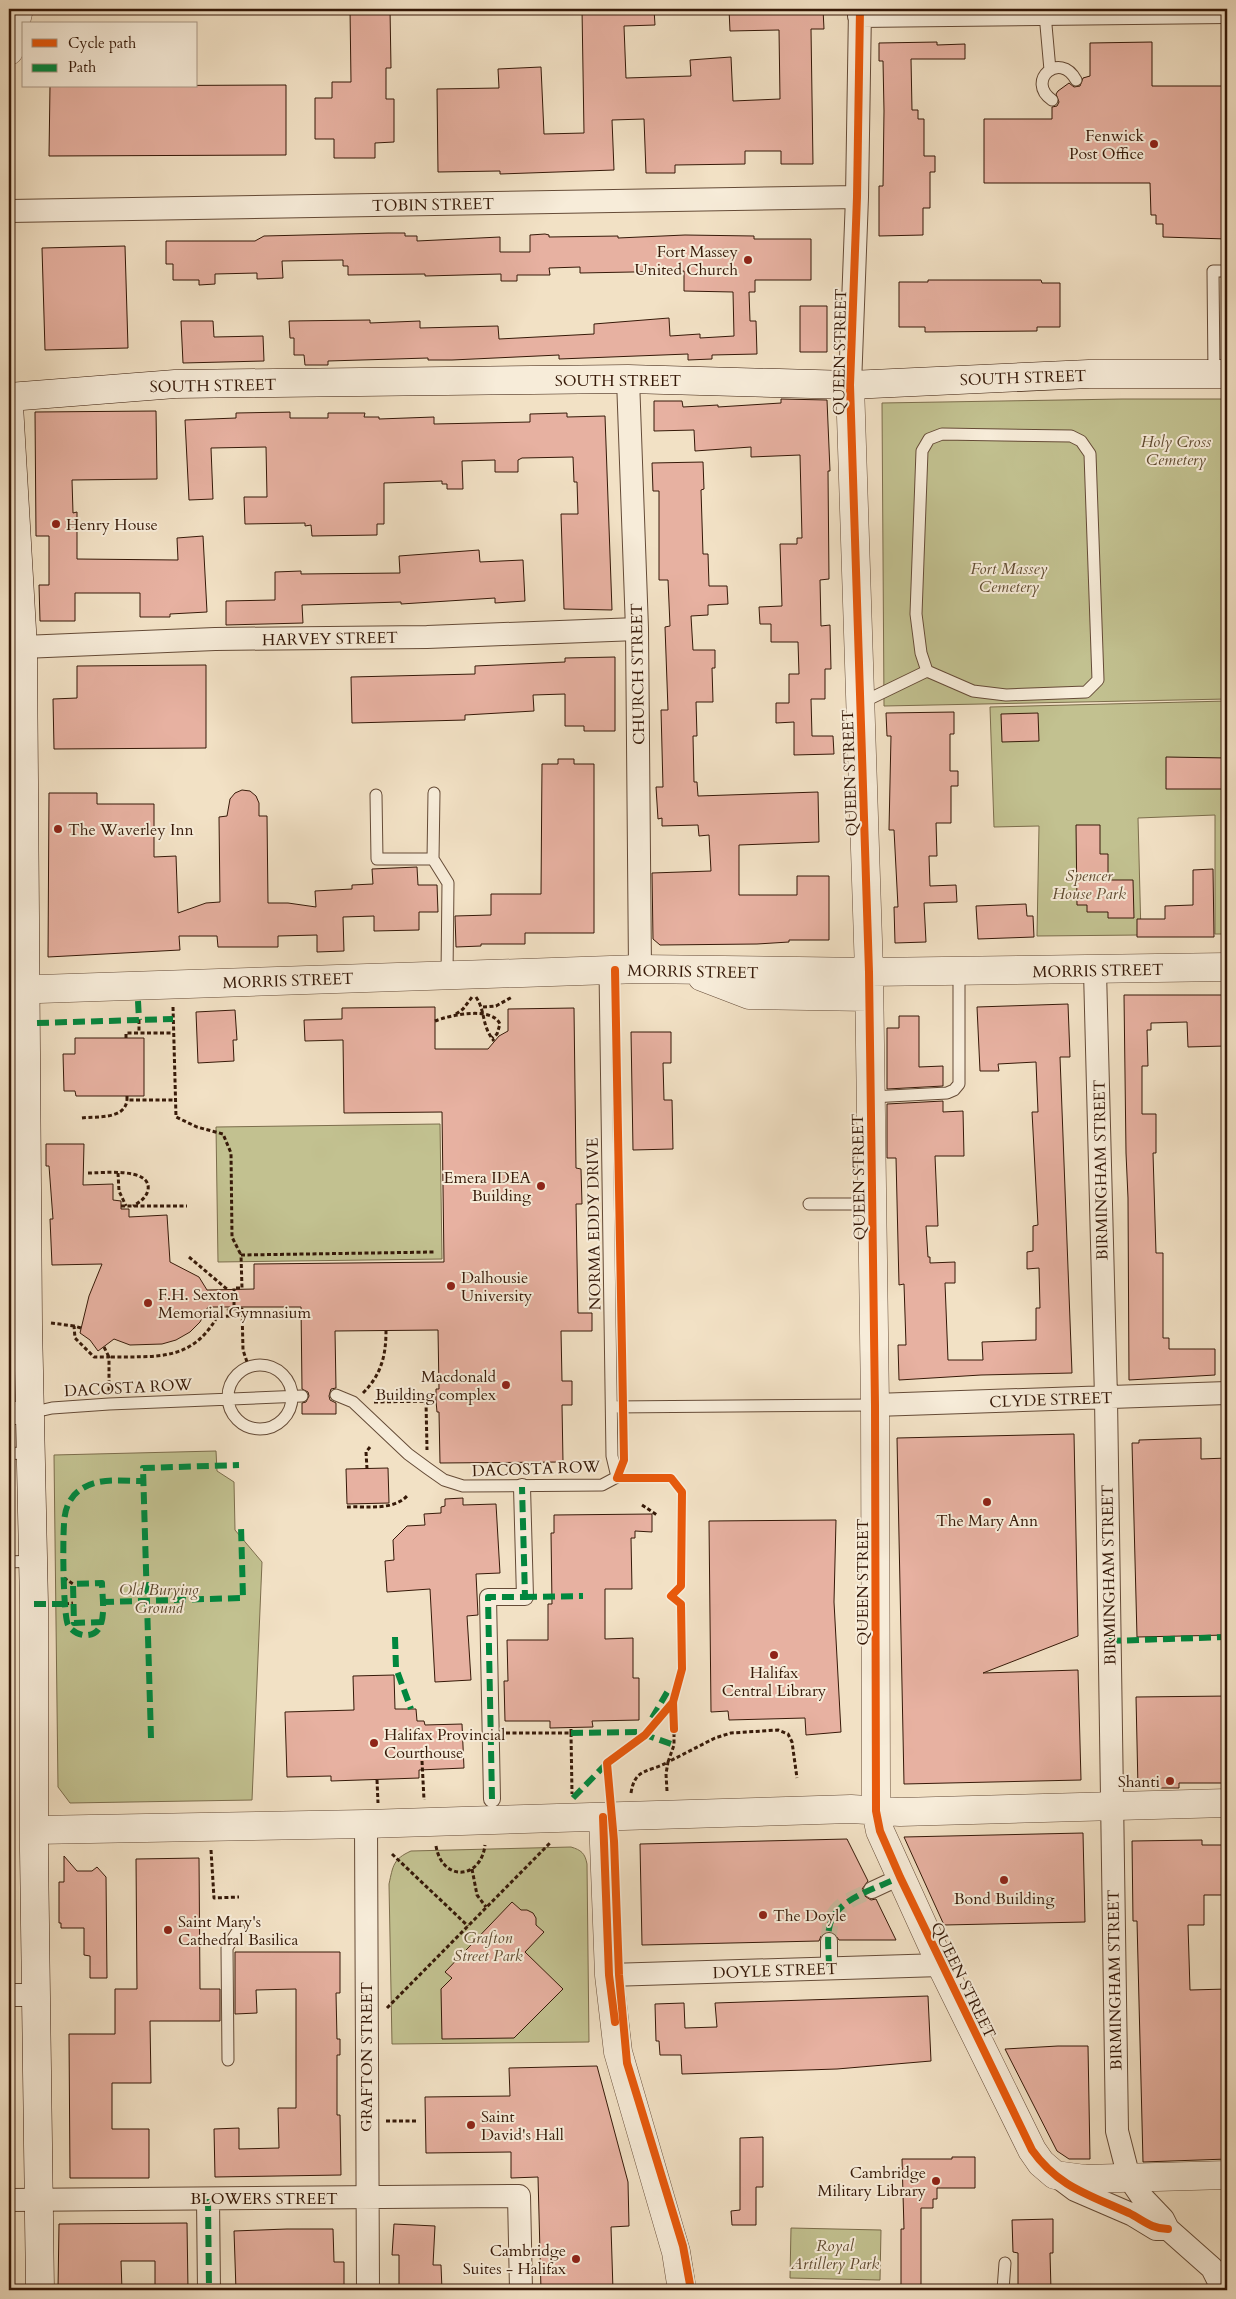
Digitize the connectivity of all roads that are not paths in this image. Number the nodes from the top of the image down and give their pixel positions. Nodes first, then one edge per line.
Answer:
1 (19, 9) edge
2 (860, 12) edge
3 (1227, 12) edge
4 (1045, 14) junction
5 (9, 51) edge
6 (1050, 70) junction
7 (1076, 80) dead end
8 (1052, 100) dead end
9 (857, 197) junction
10 (9, 211) edge
11 (1227, 271) edge
12 (1221, 374) edge
13 (628, 379) junction
14 (850, 385) junction
15 (9, 397) edge
16 (9, 405) edge
17 (637, 629) junction
18 (23, 647) junction
19 (927, 671) junction
20 (861, 703) junction
21 (376, 794) dead end
22 (434, 794) dead end
23 (433, 859) junction
24 (1227, 967) edge
25 (640, 969) junction
26 (605, 970) junction
27 (1095, 970) junction
28 (959, 972) junction
29 (447, 975) junction
30 (869, 985) junction
31 (17, 991) edge
32 (871, 1097) junction
33 (809, 1204) dead end
34 (872, 1204) junction
35 (1227, 1393) edge
36 (336, 1395) dead end
37 (297, 1397) junction
38 (1106, 1398) junction
39 (228, 1399) junction
40 (875, 1405) junction
41 (612, 1407) junction
42 (19, 1413) edge
43 (19, 1453) edge
44 (617, 1477) joint
45 (522, 1486) junction
46 (21, 1561) edge
47 (492, 1800) dead end
48 (1227, 1803) edge
49 (1111, 1807) junction
50 (876, 1811) junction
51 (372, 1813) junction
52 (603, 1817) junction
53 (35, 1830) junction
54 (900, 1877) junction
55 (872, 1890) tunnel mouth
56 (239, 1929) dead end
57 (829, 1941) tunnel mouth
58 (941, 1965) junction
59 (829, 1968) junction
60 (609, 1975) junction
61 (9, 1995) edge
62 (36, 1995) junction
63 (228, 2060) dead end
64 (1055, 2175) junction
65 (1227, 2175) edge
66 (1129, 2178) junction
67 (367, 2197) junction
68 (38, 2199) junction
69 (208, 2199) junction
70 (9, 2200) edge
71 (1168, 2229) junction
72 (1005, 2263) dead end
73 (40, 2290) edge
74 (209, 2290) edge
75 (368, 2290) edge
76 (520, 2290) edge
77 (682, 2290) edge
78 (1003, 2290) edge
79 (1223, 2290) edge

1 - 5 street
2 - 4 street
2 - 9 street, QUEEN STREET
3 - 4 street
4 - 6 lane
6 - 7 lane
6 - 8 lane
9 - 10 street, TOBIN STREET
9 - 14 street, QUEEN STREET
11 - 12 lane
12 - 14 street, SOUTH STREET
13 - 14 street, SOUTH STREET
13 - 15 street, SOUTH STREET
13 - 17 street, CHURCH STREET
14 - 20 street, QUEEN STREET
16 - 18 street
17 - 18 street, HARVEY STREET
17 - 25 street, CHURCH STREET
18 - 31 street
19 - 19 lane
19 - 20 lane
20 - 30 street, QUEEN STREET
21 - 23 lane
22 - 23 lane
23 - 29 lane
24 - 27 street, MORRIS STREET
25 - 26 street, MORRIS STREET
25 - 30 street, MORRIS STREET
26 - 29 street, MORRIS STREET
26 - 41 lane, NORMA EDDY DRIVE
27 - 28 street, MORRIS STREET
27 - 38 street, BIRMINGHAM STREET
28 - 30 street, MORRIS STREET
28 - 32 lane
29 - 31 street, MORRIS STREET
30 - 32 street, QUEEN STREET
31 - 42 street
32 - 34 street, QUEEN STREET
33 - 34 lane
34 - 40 street, QUEEN STREET
35 - 38 street, CLYDE STREET
36 - 45 lane, DACOSTA ROW
37 - 39 lane, DACOSTA ROW
37 - 39 lane
37 - 39 lane
38 - 40 street, CLYDE STREET
38 - 49 street, BIRMINGHAM STREET
39 - 42 lane, DACOSTA ROW
40 - 41 lane
40 - 50 street, QUEEN STREET
41 - 44 lane, NORMA EDDY DRIVE
42 - 43 street
43 - 46 street
44 - 45 lane, DACOSTA ROW
45 - 47 street
46 - 53 street
48 - 49 street
49 - 50 street
49 - 66 street, BIRMINGHAM STREET
50 - 52 street
50 - 54 street, QUEEN STREET
51 - 52 street
51 - 53 street
51 - 67 street, GRAFTON STREET
52 - 60 street
53 - 62 street
54 - 55 street
54 - 58 street, QUEEN STREET
56 - 63 lane
57 - 59 street
58 - 59 street, DOYLE STREET
58 - 64 street, QUEEN STREET
59 - 60 street, DOYLE STREET
60 - 77 street
61 - 62 street
62 - 68 street
64 - 66 street
64 - 71 street, QUEEN STREET
65 - 66 street
66 - 71 street, QUEEN STREET
67 - 69 street, BLOWERS STREET
67 - 75 street, GRAFTON STREET
67 - 76 street, BLOWERS STREET
68 - 69 street, BLOWERS STREET
68 - 70 street, BLOWERS STREET
68 - 73 street
69 - 74 street
71 - 79 street, QUEEN STREET
72 - 78 lane

